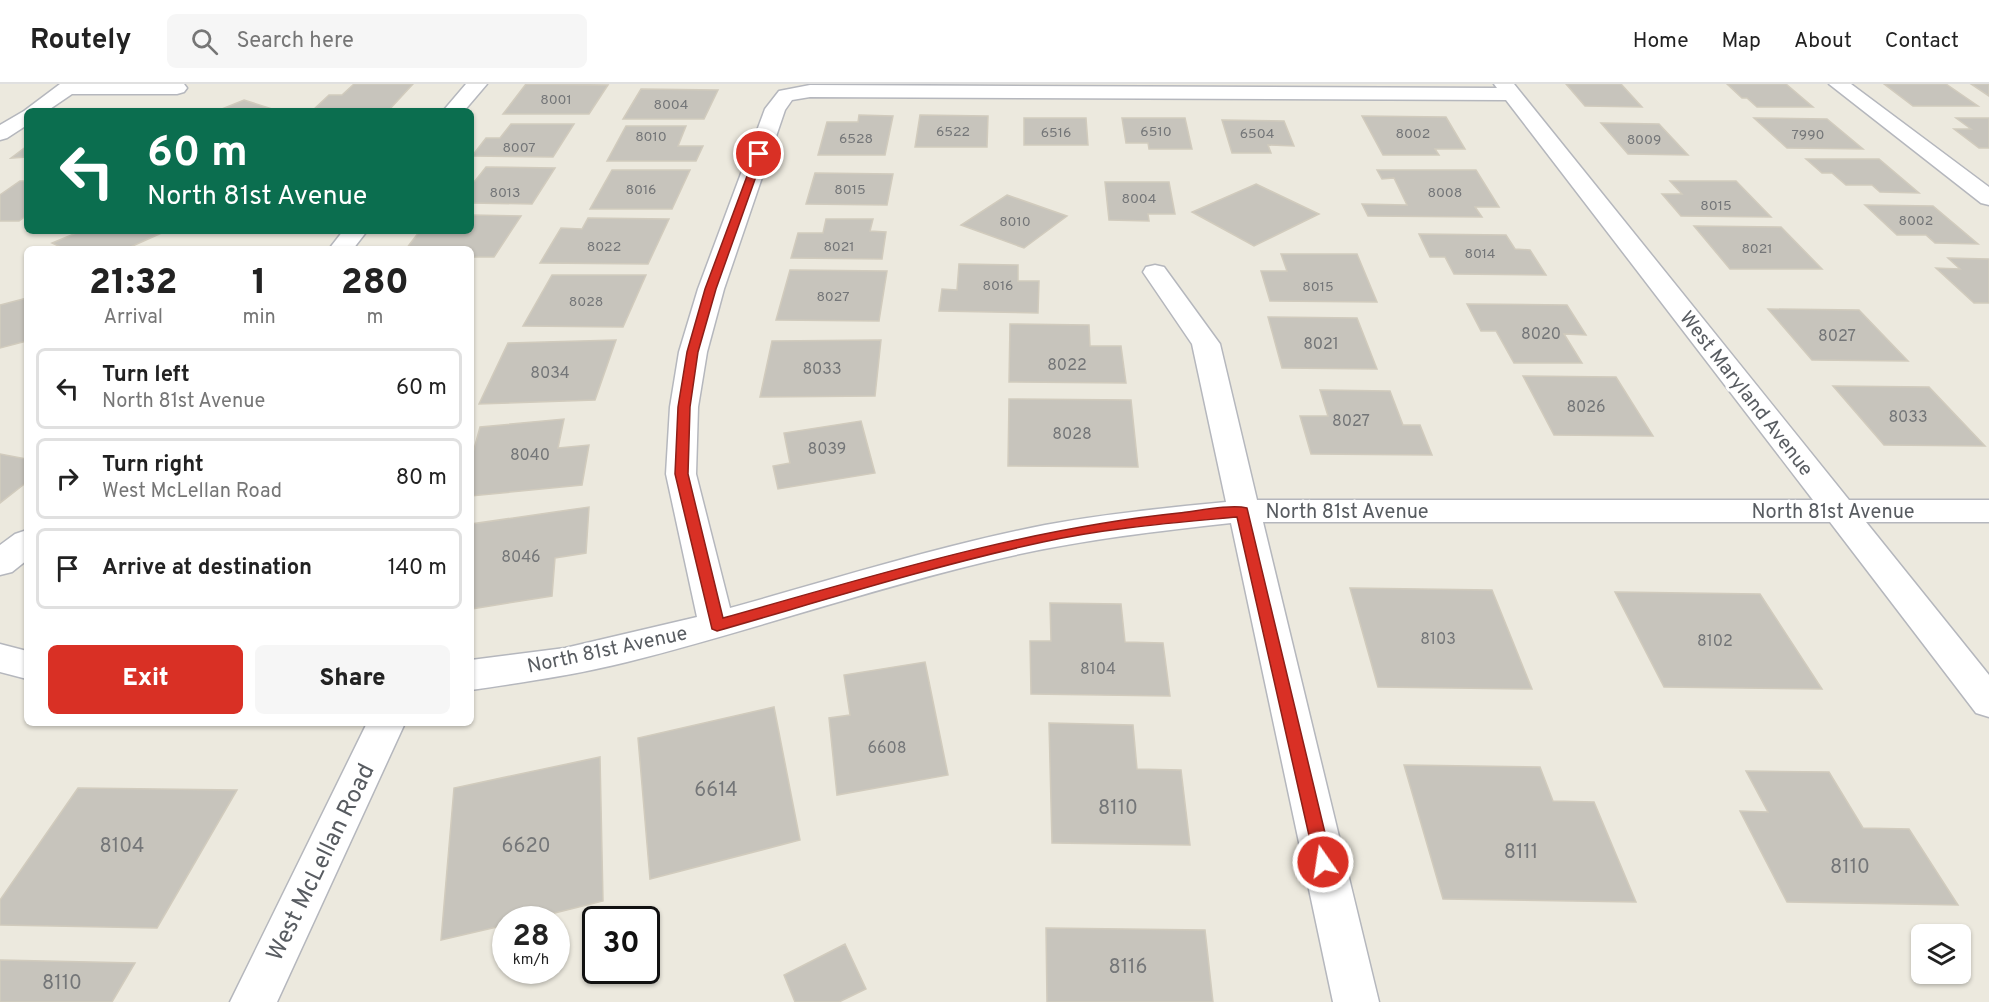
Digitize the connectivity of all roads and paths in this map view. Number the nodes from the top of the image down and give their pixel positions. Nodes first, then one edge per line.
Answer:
1 (477, 84) edge
2 (1839, 84) edge
3 (71, 86) edge
4 (177, 88) dead end
5 (1508, 89) edge
6 (38, 108) edge
7 (456, 108) edge
8 (24, 118) edge
9 (0, 134) edge
10 (1989, 198) edge
11 (354, 234) edge
12 (344, 246) edge
13 (1155, 272) dead end
14 (1839, 511) junction
15 (1989, 511) edge
16 (1242, 512) junction
17 (24, 544) edge
18 (0, 563) edge
19 (717, 625) junction
20 (0, 658) edge
21 (24, 664) edge
22 (474, 675) edge
23 (1989, 702) edge
24 (385, 726) edge
25 (253, 1002) edge
26 (1356, 1002) edge

1 - 7 street
2 - 10 street
3 - 4 street
3 - 6 street
5 - 14 street, West Maryland Avenue
5 - 19 street
8 - 9 street
11 - 12 street
13 - 16 street
14 - 15 street, North 81st Avenue
14 - 16 street, North 81st Avenue
14 - 23 street, West Maryland Avenue
16 - 19 street, North 81st Avenue
16 - 26 street
17 - 18 street
19 - 22 street, North 81st Avenue
20 - 21 street
24 - 25 street, West McLellan Road

